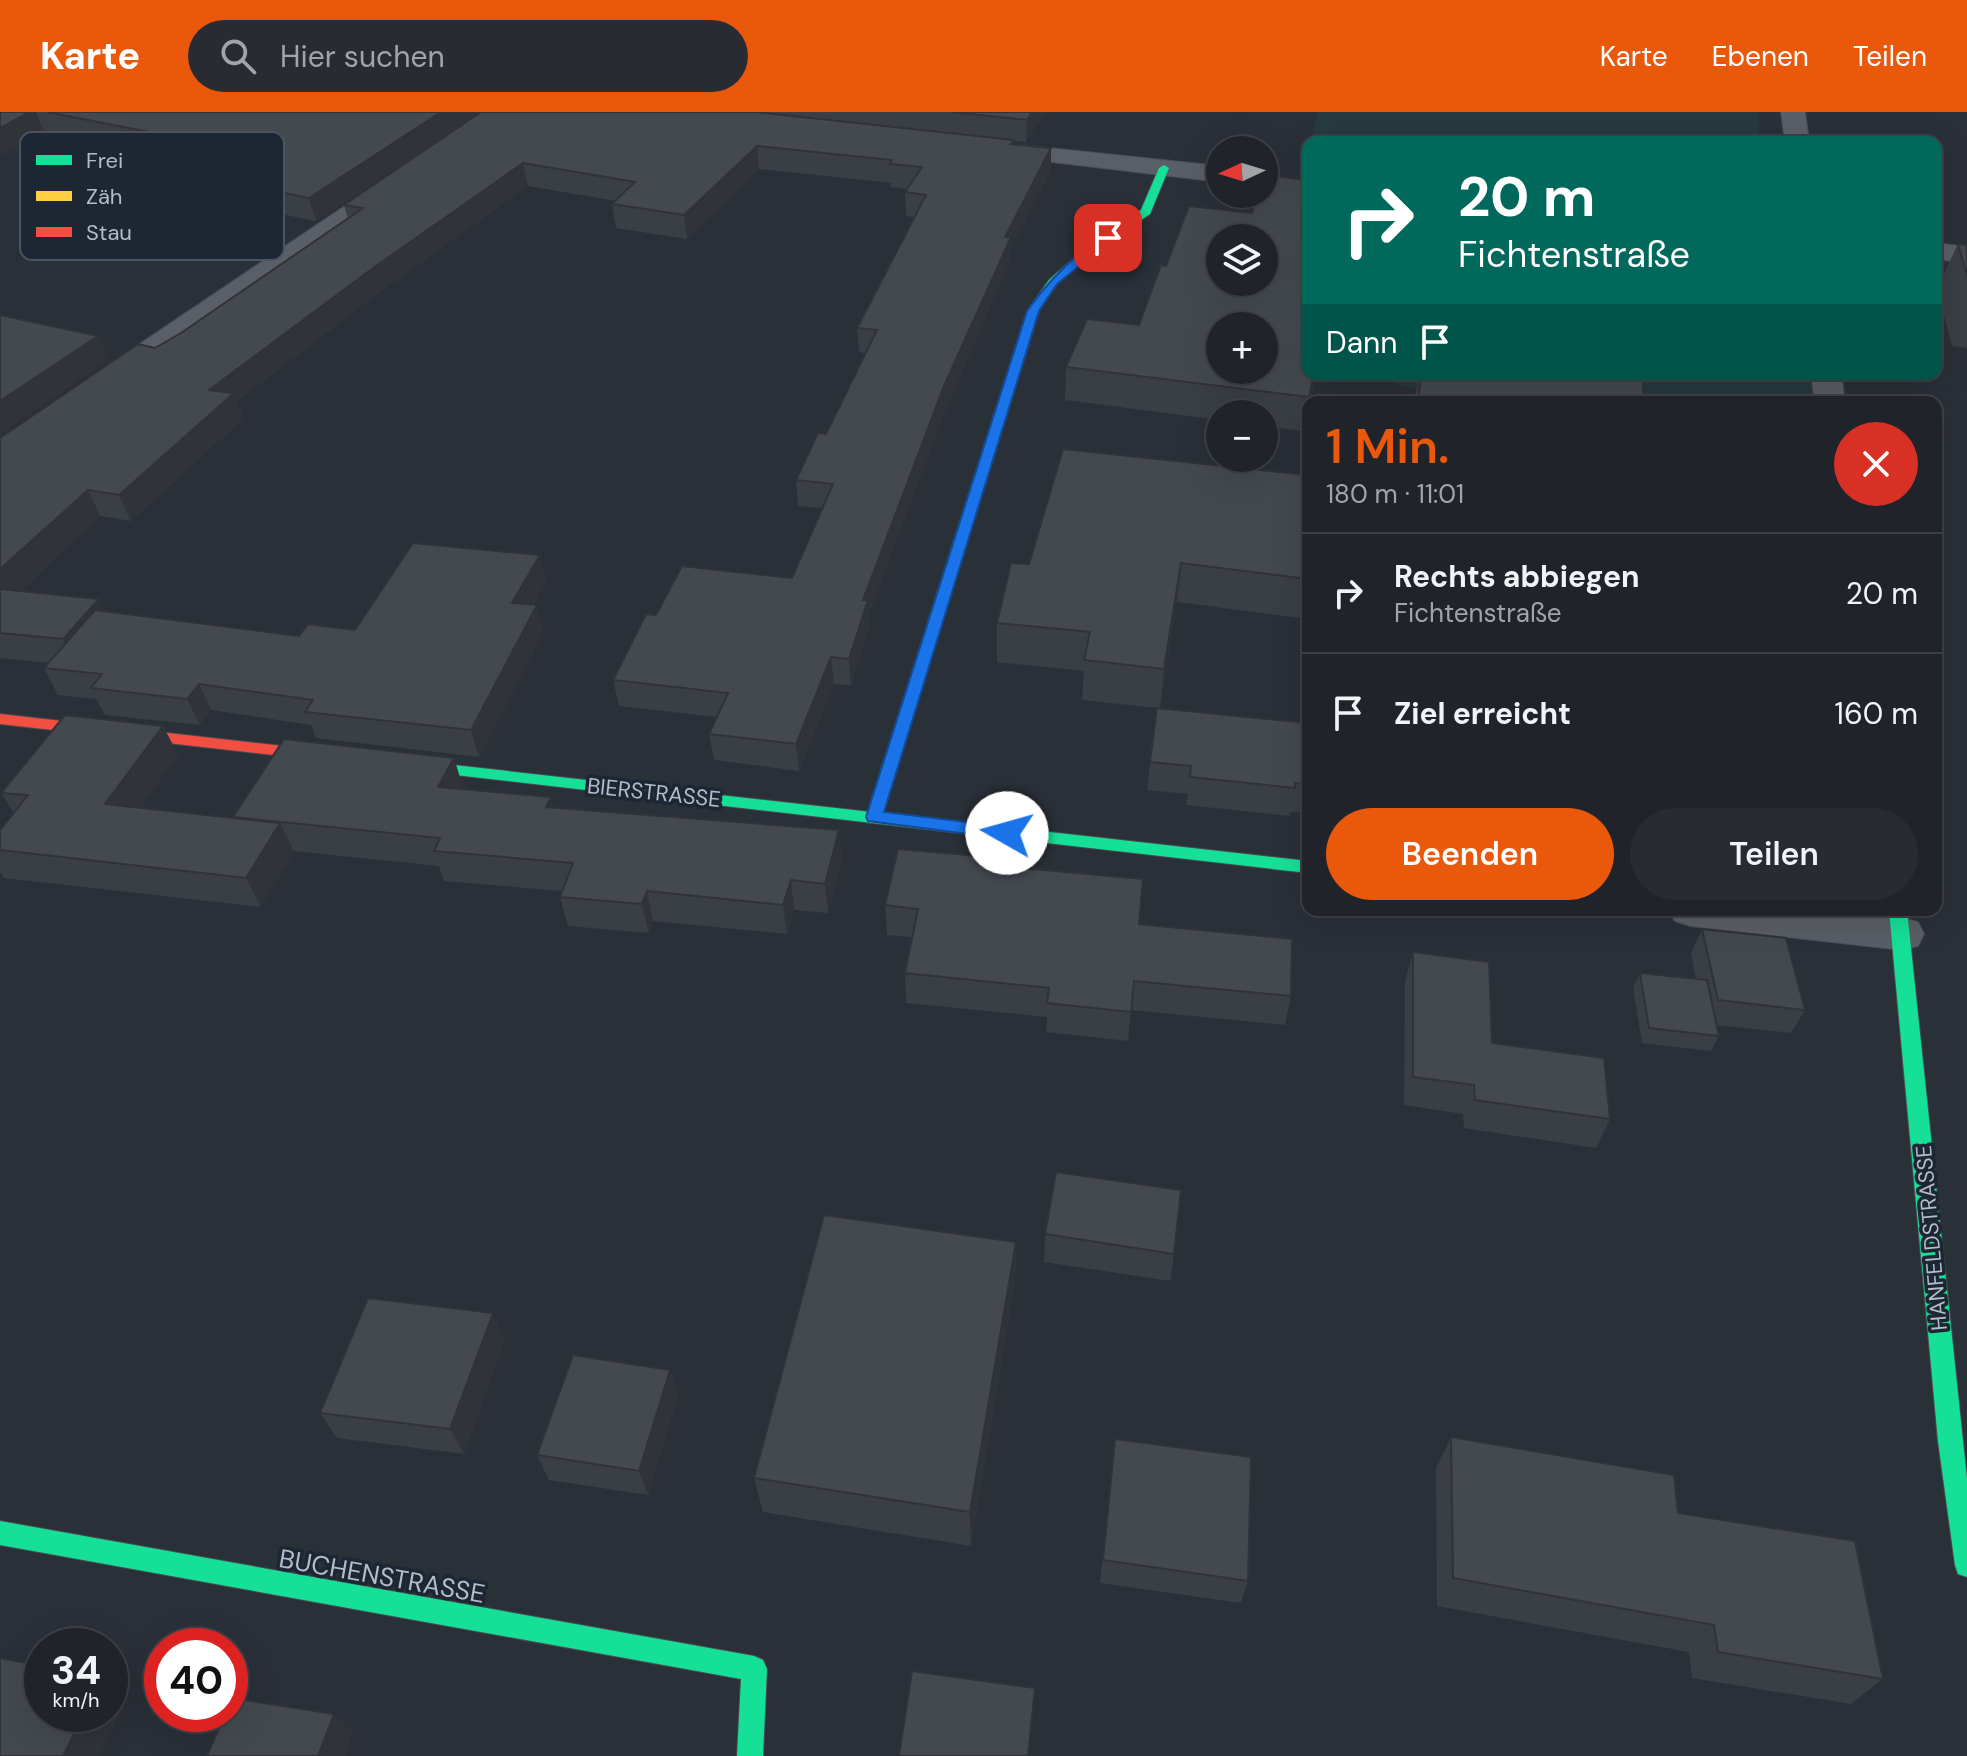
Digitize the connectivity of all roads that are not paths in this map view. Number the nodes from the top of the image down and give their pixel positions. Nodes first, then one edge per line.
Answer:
1 (1793, 112) edge
2 (1796, 136) edge
3 (969, 147) edge
4 (422, 166) edge
5 (1164, 168) junction
6 (1206, 172) edge
7 (1942, 252) edge
8 (1967, 255) edge
9 (284, 259) edge
10 (283, 260) edge
11 (79, 398) edge
12 (0, 719) edge
13 (350, 758) edge
14 (381, 762) edge
15 (874, 817) junction
16 (1302, 866) edge
17 (1795, 916) edge
18 (1900, 922) edge
19 (0, 1533) edge
20 (1967, 1565) edge
21 (750, 1756) edge

1 - 2 street
3 - 5 street
4 - 9 street
5 - 6 street
5 - 15 street
7 - 8 street
10 - 11 street
12 - 13 street
14 - 15 street, BIERSTRASSE
15 - 16 street, BIERSTRASSE
17 - 18 street
18 - 20 street, HANFELDSTRASSE
19 - 21 street, BUCHENSTRASSE

